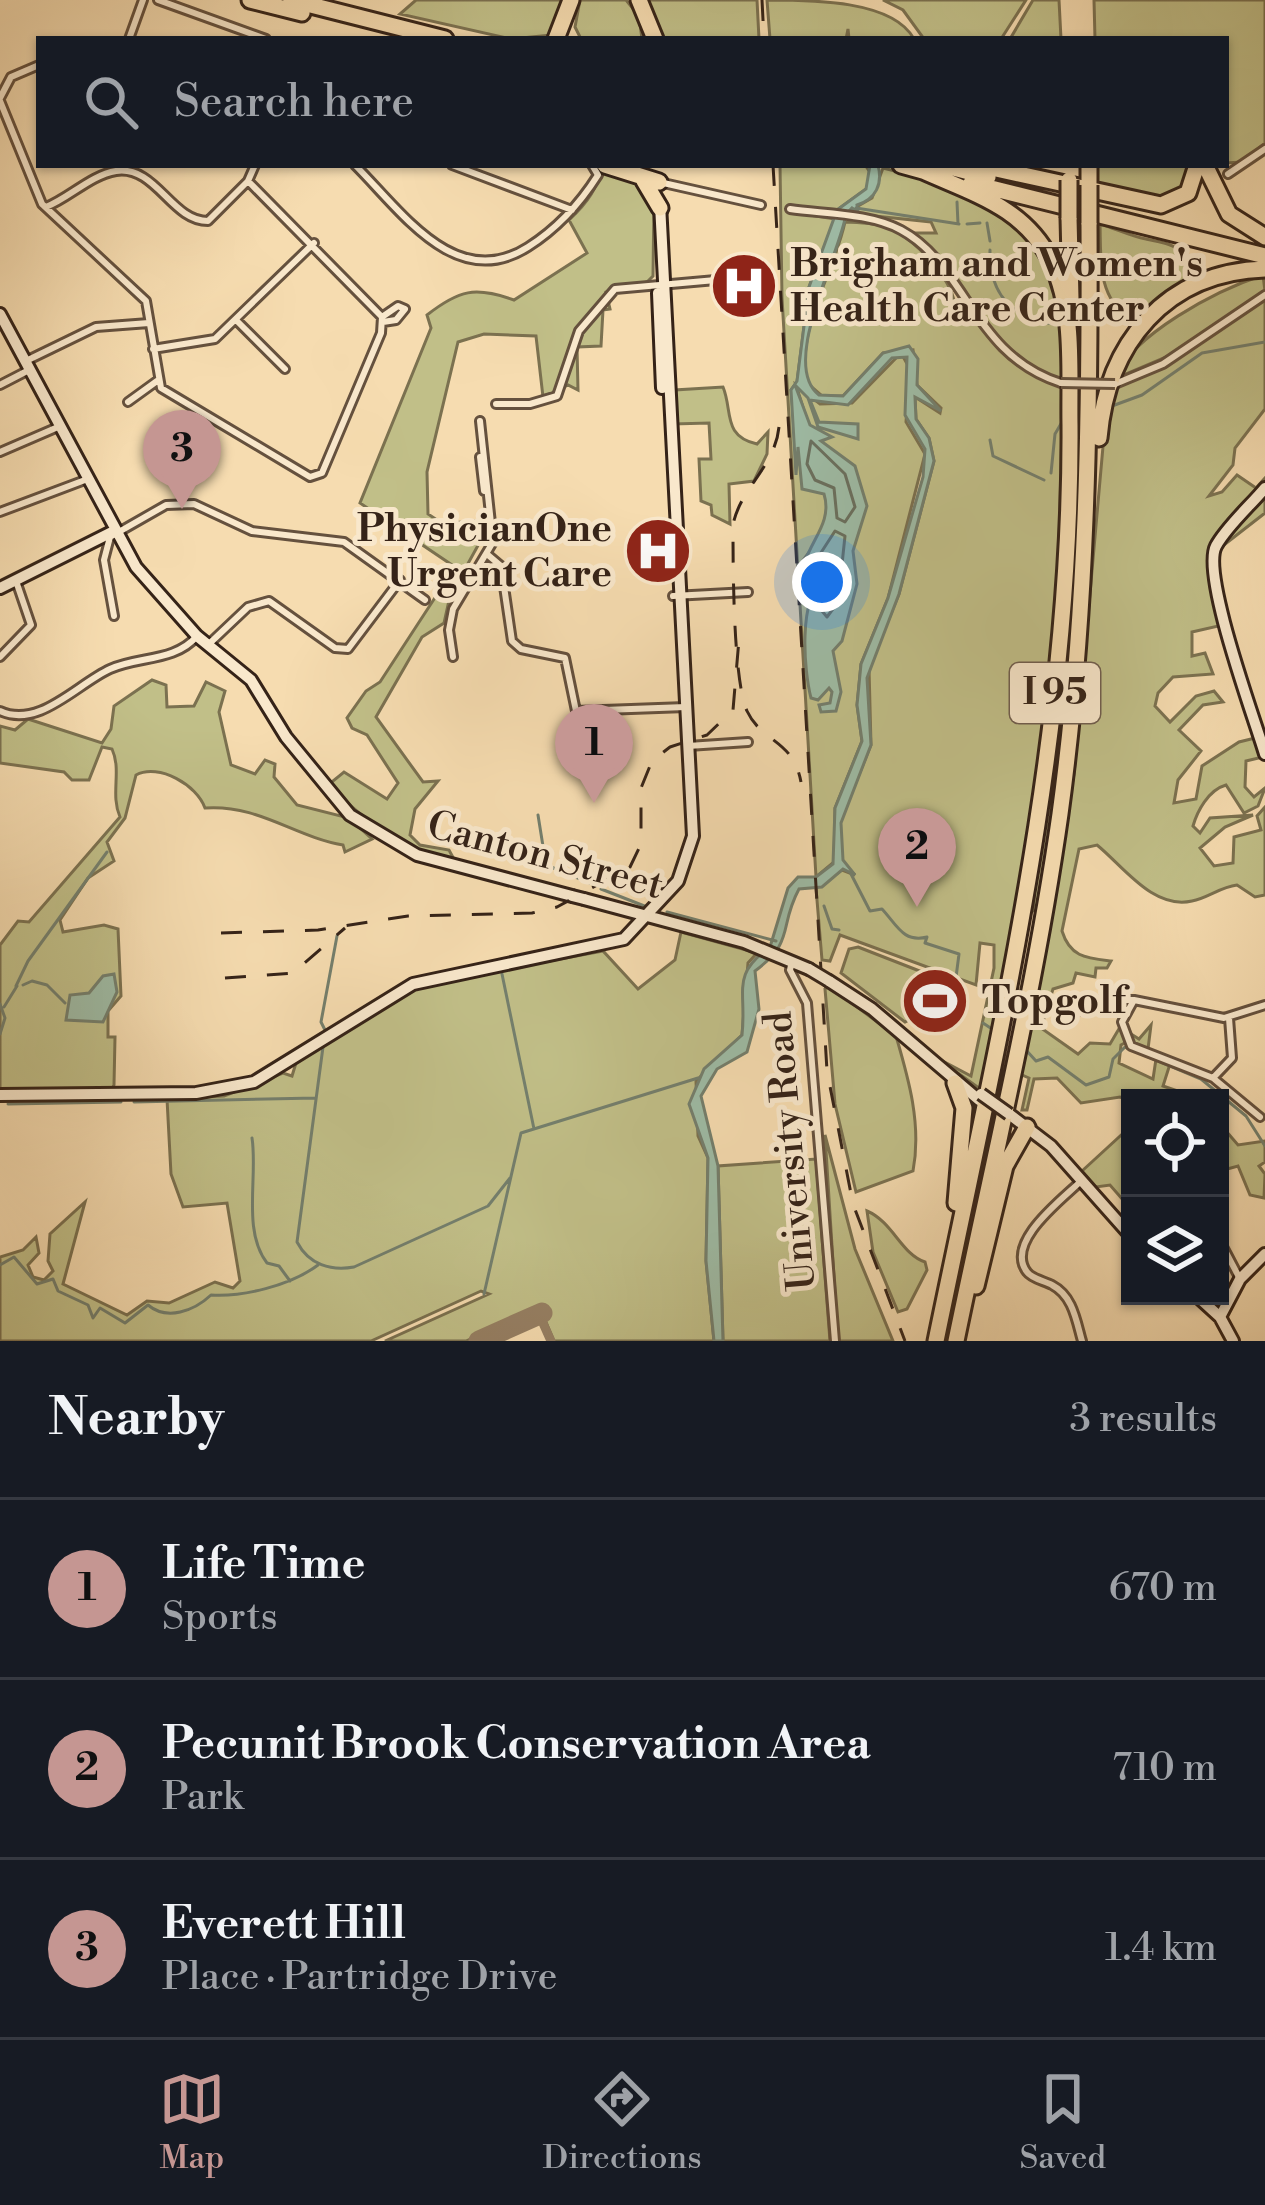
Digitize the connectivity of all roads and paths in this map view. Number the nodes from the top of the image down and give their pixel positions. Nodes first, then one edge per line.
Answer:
1 (143, 0) edge
2 (158, 0) edge
3 (291, 0) edge
4 (638, 0) edge
5 (248, 5) edge
6 (570, 6) edge
7 (130, 36) edge
8 (258, 36) edge
9 (392, 36) edge
10 (433, 36) edge
11 (557, 36) edge
12 (568, 36) edge
13 (654, 36) edge
14 (36, 66) edge
15 (0, 99) edge
16 (1, 116) edge
17 (1265, 149) edge
18 (254, 168) edge
19 (358, 168) edge
20 (460, 168) edge
21 (598, 168) edge
22 (603, 168) edge
23 (912, 168) edge
24 (955, 168) edge
25 (989, 168) edge
26 (1089, 168) edge
27 (1200, 168) edge
28 (1203, 168) edge
29 (923, 171) junction
30 (659, 173) edge
31 (1068, 173) edge
32 (1228, 174) dead end
33 (636, 176) junction
34 (248, 181) junction
35 (761, 205) dead end
36 (46, 207) junction
37 (790, 208) dead end
38 (573, 210) junction
39 (660, 213) junction
40 (1265, 242) edge
41 (314, 243) junction
42 (1265, 256) edge
43 (1265, 269) edge
44 (723, 279) dead end
45 (661, 284) junction
46 (1265, 295) edge
47 (0, 314) edge
48 (236, 320) junction
49 (151, 322) junction
50 (6, 334) edge
51 (153, 349) junction
52 (31, 365) junction
53 (1069, 367) junction
54 (285, 369) dead end
55 (157, 381) junction
56 (0, 385) edge
57 (128, 402) dead end
58 (58, 427) junction
59 (0, 452) edge
60 (86, 480) junction
61 (1265, 488) edge
62 (0, 512) edge
63 (114, 531) junction
64 (488, 555) junction
65 (400, 579) junction
66 (16, 580) junction
67 (0, 588) edge
68 (748, 592) dead end
69 (676, 596) junction
70 (424, 600) dead end
71 (114, 616) dead end
72 (1080, 626) junction
73 (196, 636) junction
74 (207, 646) junction
75 (0, 657) edge
76 (453, 657) dead end
77 (686, 706) junction
78 (0, 711) edge
79 (748, 742) dead end
80 (688, 746) junction
81 (1265, 754) edge
82 (665, 896) junction
83 (628, 911) junction
84 (647, 916) junction
85 (671, 922) junction
86 (633, 932) junction
87 (792, 961) junction
88 (1134, 1000) junction
89 (1265, 1005) edge
90 (1070, 1015) dead end
91 (1228, 1017) junction
92 (935, 1063) junction
93 (1214, 1078) junction
94 (955, 1082) junction
95 (0, 1095) edge
96 (977, 1095) junction
97 (1260, 1117) dead end
98 (1029, 1133) junction
99 (959, 1164) junction
100 (1081, 1181) junction
101 (1121, 1223) edge
102 (1265, 1254) edge
103 (1229, 1265) edge
104 (950, 1272) junction
105 (1240, 1279) junction
106 (1207, 1305) edge
107 (1220, 1317) junction
108 (835, 1341) edge
109 (936, 1341) edge
110 (958, 1341) edge
111 (1082, 1341) edge
112 (1233, 1341) edge

1 - 7 street
2 - 8 street
3 - 10 highway
4 - 13 highway
5 - 9 highway
6 - 11 highway
6 - 12 highway
14 - 15 street
15 - 16 street
16 - 36 street
17 - 32 street
18 - 34 street
19 - 38 street
20 - 38 street
21 - 38 street
22 - 33 highway
23 - 29 highway, I 95
24 - 40 highway
25 - 27 highway
26 - 72 highway, I 95, bridge
28 - 40 highway
29 - 42 highway
29 - 53 highway, I 95
30 - 33 highway
30 - 35 street
30 - 39 main road
31 - 53 highway, bridge
33 - 39 highway
34 - 36 street
34 - 41 street
36 - 49 street
37 - 46 street, bridge
39 - 45 main road
41 - 48 street
41 - 55 street
43 - 72 highway
44 - 45 street
45 - 64 street
45 - 69 main road
47 - 50 main road, Canton Street
48 - 51 street
48 - 54 street
49 - 51 street
49 - 52 street
50 - 52 main road, Canton Street
51 - 55 street
52 - 56 street
52 - 58 main road, Canton Street
53 - 104 highway, I 95
55 - 57 street
58 - 59 street
58 - 60 main road, Canton Street
60 - 62 street
60 - 63 main road, Canton Street
61 - 81 main road
63 - 65 street
63 - 66 main road
63 - 71 street
63 - 73 main road, Canton Street
64 - 76 street
64 - 77 street
65 - 70 street
65 - 74 street
66 - 67 main road
66 - 75 street
68 - 69 street
69 - 77 main road
72 - 110 highway, I 95
73 - 74 main road, Canton Street
73 - 78 street
74 - 83 main road, Canton Street
77 - 80 main road
79 - 80 street
80 - 82 main road
82 - 84 main road
82 - 85 main road
83 - 84 main road, Canton Street
83 - 86 main road
84 - 85 main road, Canton Street
84 - 86 main road
85 - 87 main road, Canton Street
86 - 95 main road
87 - 92 main road, Canton Street, bridge
87 - 108 street, University Road
88 - 90 street
88 - 91 street
88 - 93 street
89 - 91 street
91 - 93 street
92 - 94 main road
92 - 96 main road
93 - 97 street
94 - 96 main road
94 - 99 highway
96 - 98 main road, bridge
96 - 99 highway
98 - 100 main road
98 - 110 highway
99 - 104 highway
100 - 101 main road
100 - 111 street
102 - 105 main road
103 - 105 street
104 - 109 highway, I 95
105 - 107 main road
106 - 107 main road
107 - 112 main road

